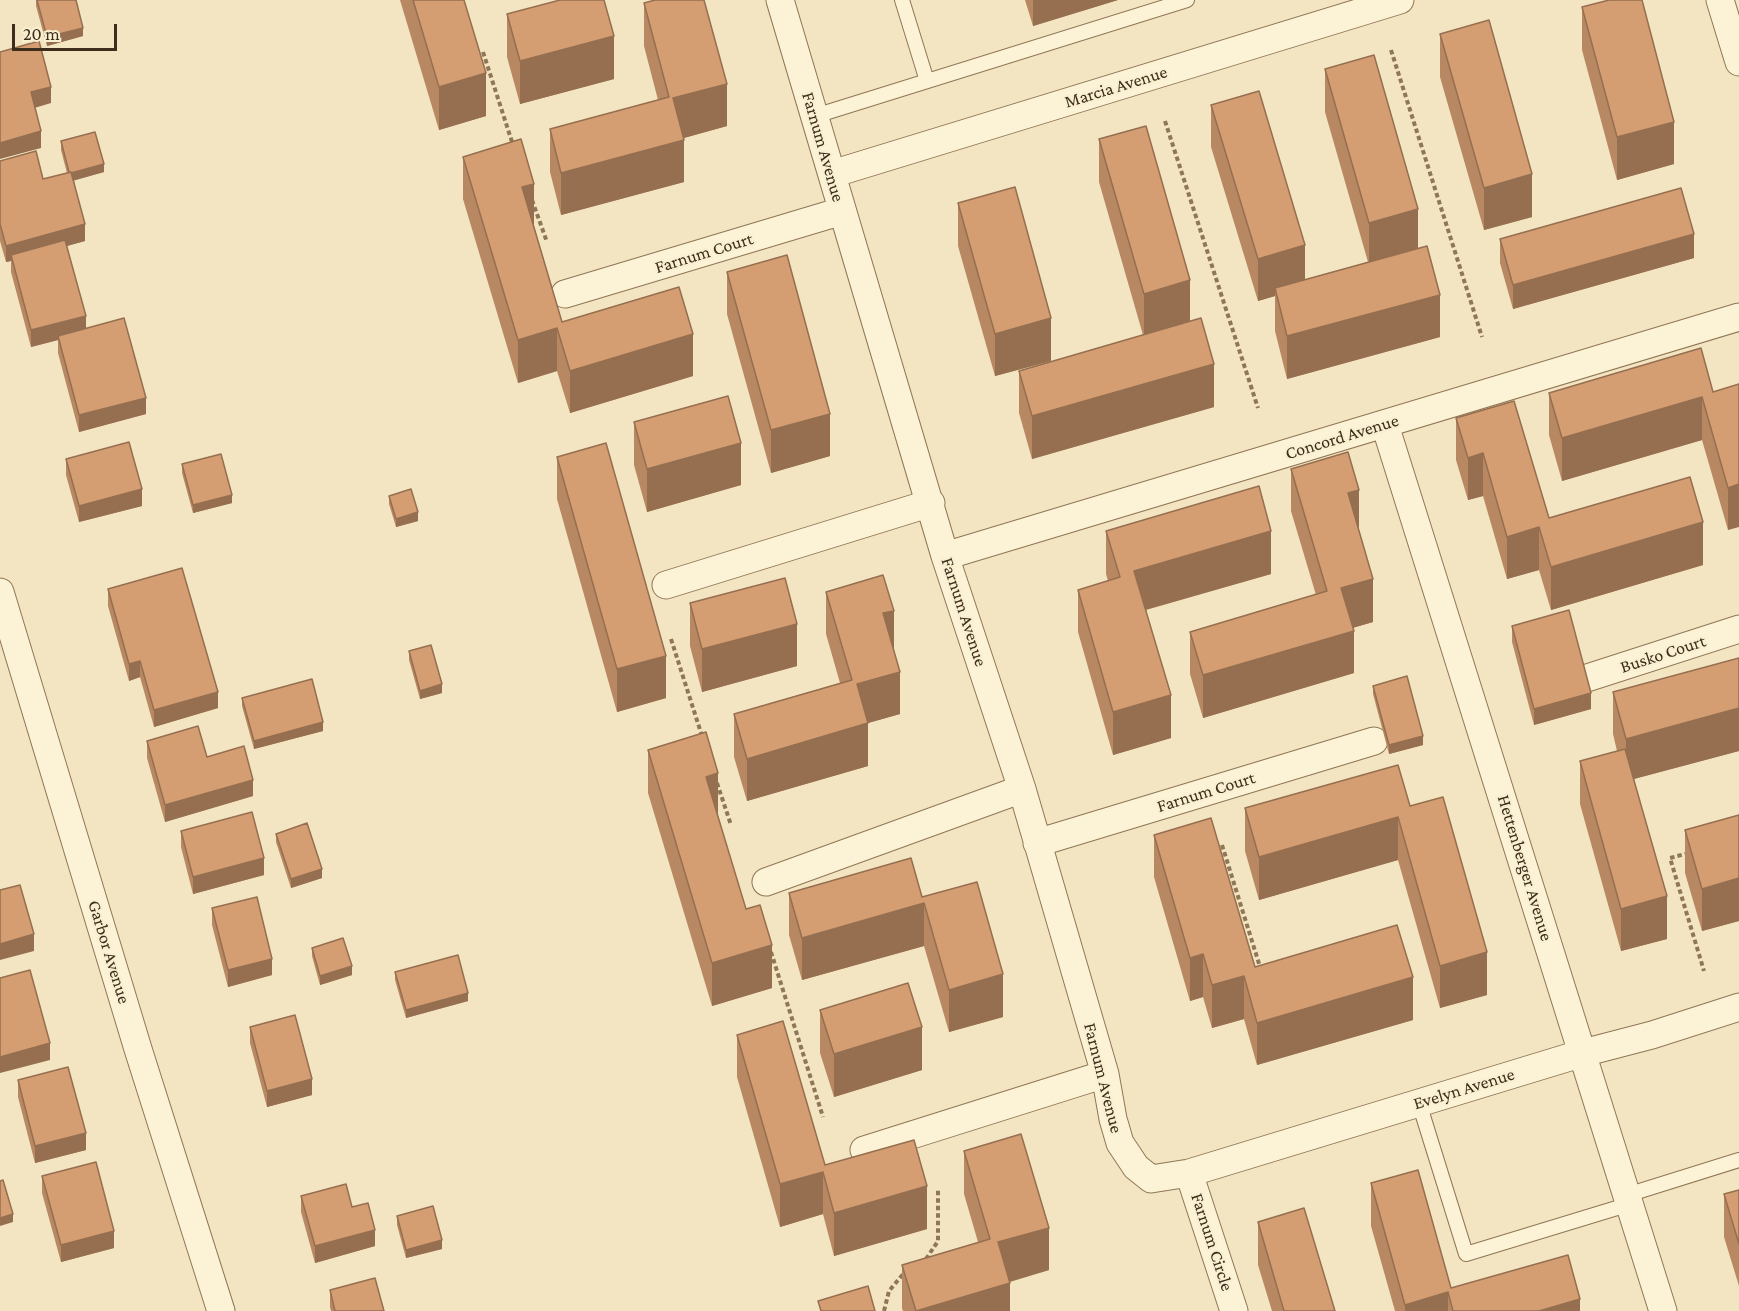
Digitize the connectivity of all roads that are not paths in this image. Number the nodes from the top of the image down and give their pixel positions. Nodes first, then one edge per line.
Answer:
1 (780, 0) edge
2 (903, 0) edge
3 (1186, 0) edge
4 (1400, 0) edge
5 (1720, 0) edge
6 (1739, 62) edge
7 (927, 81) junction
8 (815, 116) junction
9 (832, 174) junction
10 (842, 211) junction
11 (566, 294) dead end
12 (1739, 317) edge
13 (1385, 425) junction
14 (931, 503) junction
15 (945, 556) junction
16 (666, 585) dead end
17 (0, 592) edge
18 (1739, 629) edge
19 (1587, 678) edge
20 (1374, 741) dead end
21 (1022, 789) junction
22 (1037, 843) junction
23 (766, 882) dead end
24 (1739, 1007) edge
25 (1583, 1053) junction
26 (1105, 1074) junction
27 (1419, 1103) junction
28 (864, 1150) dead end
29 (1739, 1160) edge
30 (1189, 1173) junction
31 (1629, 1200) junction
32 (221, 1311) edge
33 (1234, 1311) edge
34 (1664, 1311) edge

1 - 8 street, Farnum Avenue
2 - 7 lane
3 - 7 lane
4 - 9 street, Marcia Avenue
5 - 6 street
7 - 8 lane
8 - 9 street, Farnum Avenue
9 - 10 street, Farnum Avenue
10 - 11 street, Farnum Court
10 - 14 street, Farnum Avenue
12 - 13 street, Concord Avenue
13 - 15 street, Concord Avenue
13 - 25 street, Hettenberger Avenue
14 - 15 street, Farnum Avenue
14 - 16 street
15 - 21 street, Farnum Avenue
17 - 32 street, Garbor Avenue
18 - 19 street, Busko Court
20 - 22 street, Farnum Court
21 - 22 street, Farnum Avenue
21 - 23 street
22 - 26 street, Farnum Avenue
24 - 25 street, Evelyn Avenue
25 - 27 street, Evelyn Avenue
25 - 31 street, Hettenberger Avenue
26 - 28 street
26 - 30 street, Farnum Avenue
27 - 30 street, Evelyn Avenue
27 - 31 lane
29 - 31 lane
30 - 33 street, Farnum Circle
31 - 34 street, Hettenberger Avenue

